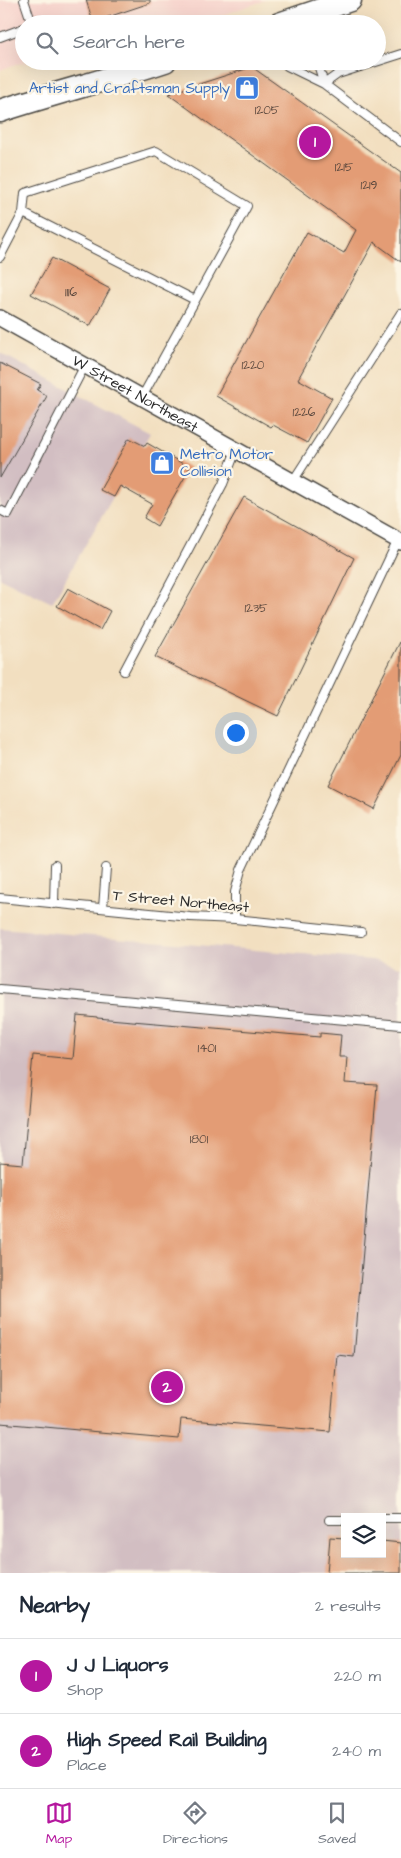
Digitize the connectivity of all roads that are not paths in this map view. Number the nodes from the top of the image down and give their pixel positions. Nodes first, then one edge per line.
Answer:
1 (24, 0) edge
2 (350, 0) edge
3 (29, 15) edge
4 (316, 15) edge
5 (15, 31) edge
6 (0, 37) edge
7 (401, 54) edge
8 (386, 59) edge
9 (140, 70) edge
10 (294, 70) edge
11 (320, 70) edge
12 (351, 70) edge
13 (324, 84) junction
14 (0, 111) edge
15 (401, 133) edge
16 (393, 136) junction
17 (401, 142) edge
18 (23, 213) junction
19 (0, 257) edge
20 (195, 300) junction
21 (401, 313) edge
22 (0, 318) edge
23 (85, 366) junction
24 (142, 397) junction
25 (236, 450) junction
26 (293, 481) junction
27 (0, 510) edge
28 (399, 541) edge
29 (124, 671) dead end
30 (55, 865) dead end
31 (106, 868) dead end
32 (0, 898) edge
33 (54, 904) junction
34 (103, 908) junction
35 (235, 919) junction
36 (361, 932) dead end
37 (0, 989) edge
38 (401, 1025) edge
39 (386, 1518) edge
40 (401, 1518) edge
41 (329, 1520) dead end
42 (341, 1520) edge

1 - 3 lane
2 - 4 main road
5 - 6 lane
7 - 8 lane
9 - 14 main road
10 - 13 lane
11 - 13 lane
12 - 13 lane
13 - 16 lane
15 - 16 lane
16 - 17 lane
18 - 19 lane
18 - 20 lane
18 - 20 lane
20 - 24 lane
21 - 26 lane
22 - 23 street, W Street Northeast
23 - 24 street, W Street Northeast
23 - 27 lane
24 - 25 street, W Street Northeast
25 - 26 street, W Street Northeast
25 - 29 lane
26 - 28 street, W Street Northeast
28 - 35 lane
30 - 33 lane
31 - 34 lane
32 - 33 lane, T Street Northeast
33 - 34 lane, T Street Northeast
34 - 35 lane, T Street Northeast
35 - 36 lane, T Street Northeast
37 - 38 lane
39 - 40 lane
41 - 42 lane

